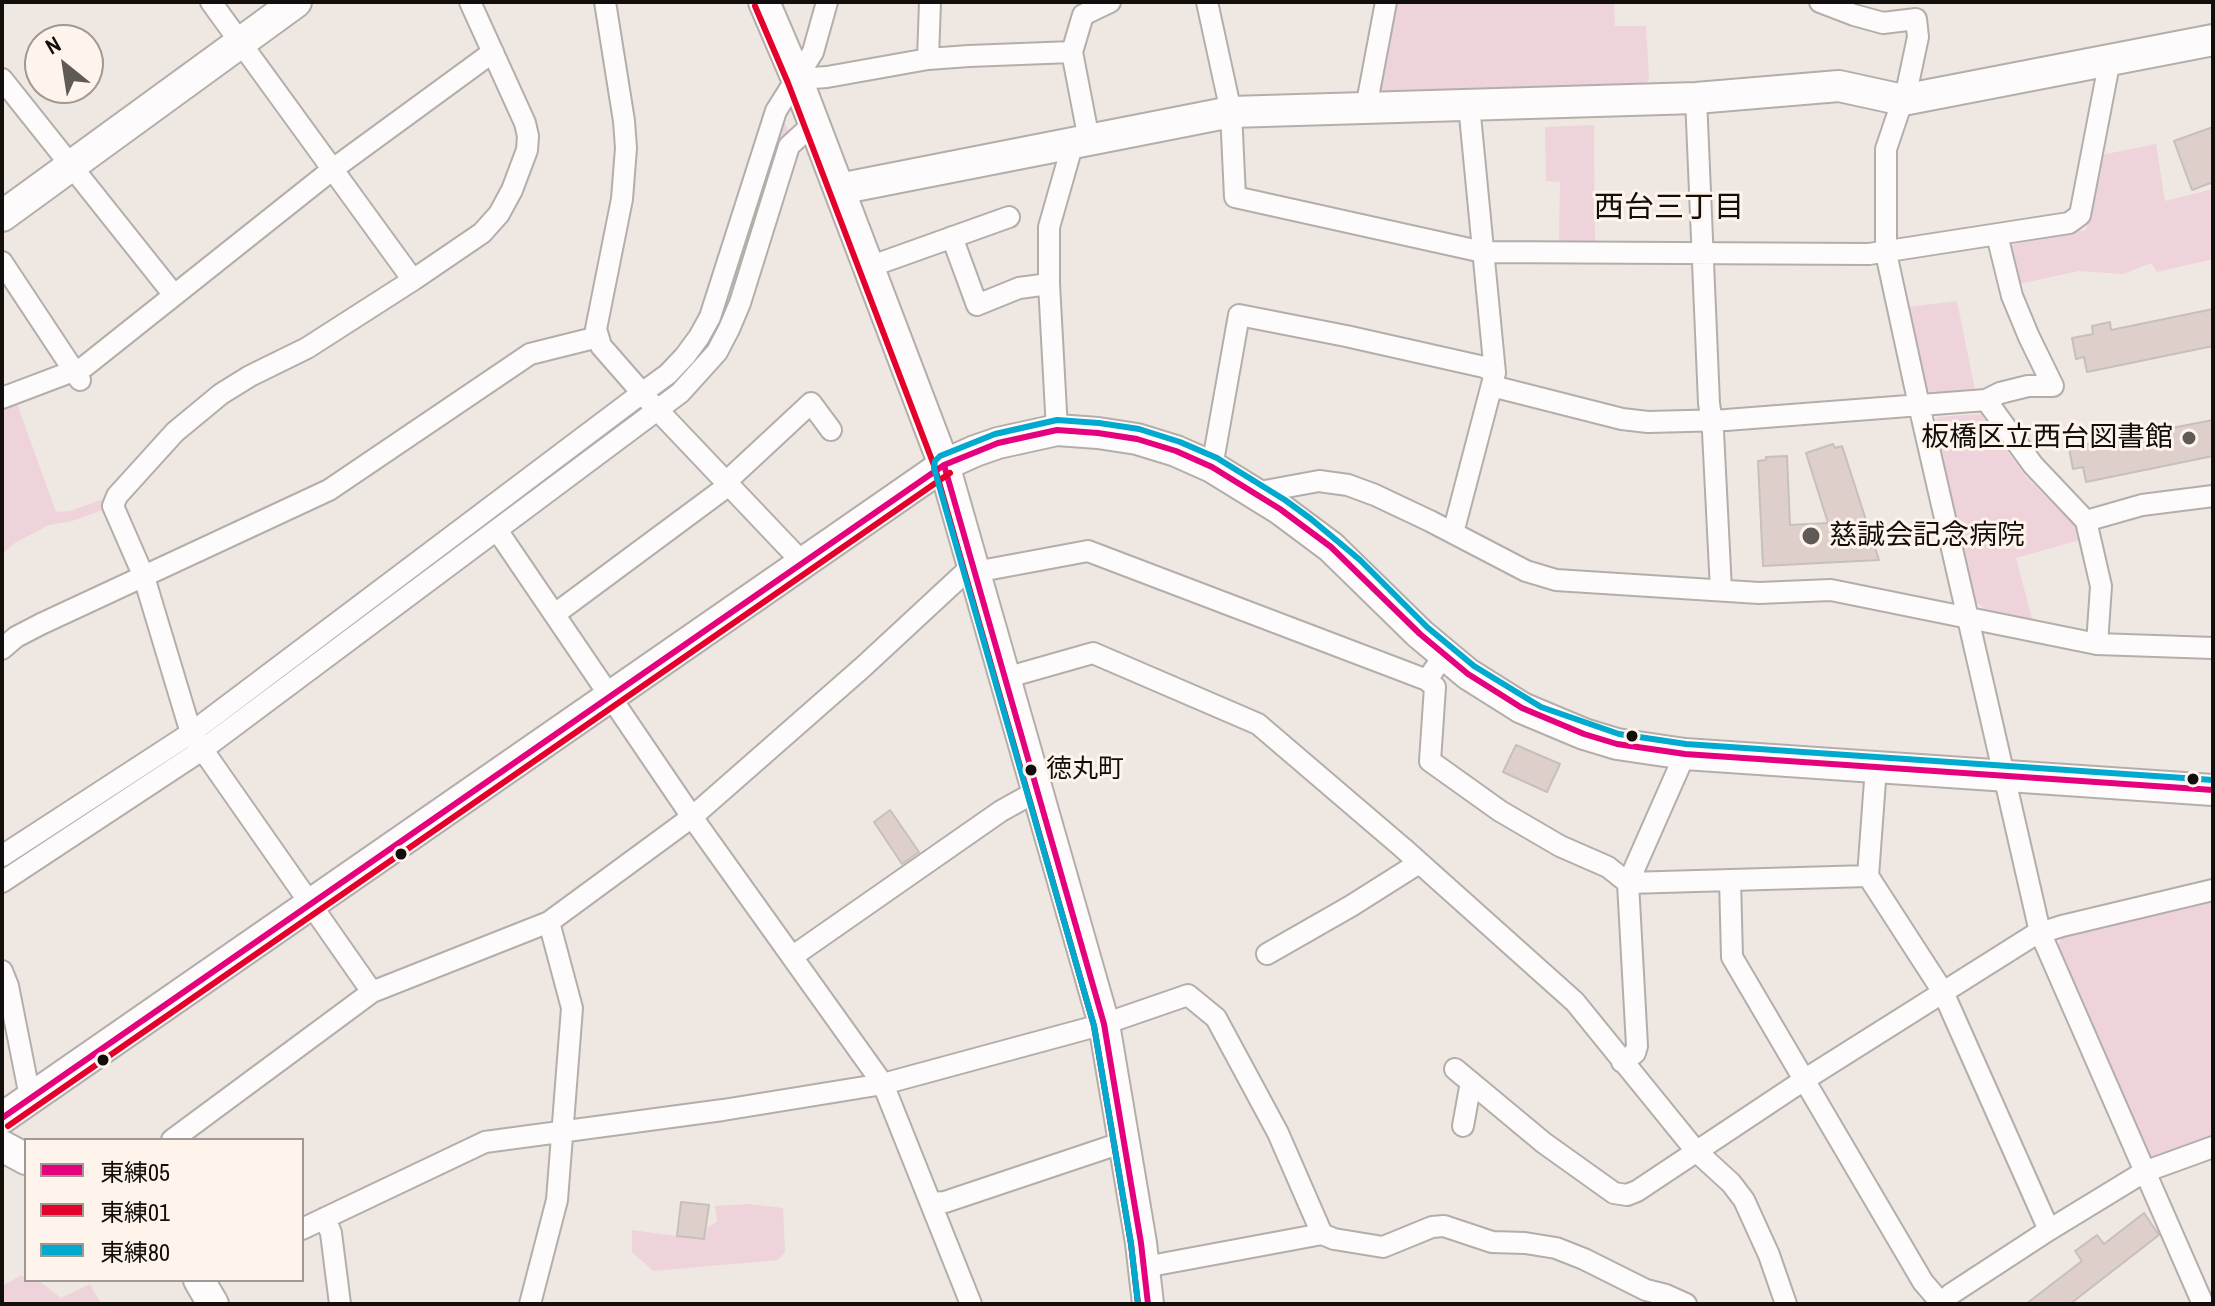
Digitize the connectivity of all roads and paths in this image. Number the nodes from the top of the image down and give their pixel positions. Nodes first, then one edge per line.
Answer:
1 (211, 2) edge
2 (296, 2) edge
3 (470, 2) edge
4 (605, 2) edge
5 (764, 2) edge
6 (827, 2) edge
7 (930, 2) edge
8 (1110, 2) edge
9 (1207, 2) edge
10 (1386, 2) edge
11 (1820, 2) edge
12 (1081, 8) edge
13 (2213, 40) edge
14 (240, 43) junction
15 (493, 52) junction
16 (1072, 52) junction
17 (928, 59) junction
18 (2110, 59) junction
19 (2, 79) edge
20 (797, 79) junction
21 (1696, 98) junction
22 (1903, 100) junction
23 (1469, 105) junction
24 (1366, 108) junction
25 (1231, 112) junction
26 (814, 123) junction
27 (1081, 141) junction
28 (71, 166) junction
29 (333, 169) junction
30 (839, 189) junction
31 (2, 216) edge
32 (1009, 217) dead end
33 (1997, 235) junction
34 (952, 237) junction
35 (1483, 252) junction
36 (1703, 253) junction
37 (1886, 253) junction
38 (2, 262) edge
39 (869, 267) junction
40 (413, 280) junction
41 (1049, 284) junction
42 (174, 295) junction
43 (598, 337) junction
44 (77, 375) junction
45 (1493, 379) junction
46 (642, 393) junction
47 (2, 398) edge
48 (1986, 400) junction
49 (1919, 405) junction
50 (658, 410) junction
51 (1711, 420) junction
52 (831, 430) dead end
53 (1057, 430) junction
54 (944, 465) junction
55 (1212, 467) junction
56 (727, 484) junction
57 (1254, 493) junction
58 (2213, 496) edge
59 (2086, 521) junction
60 (497, 530) junction
61 (1453, 533) junction
62 (802, 562) junction
63 (974, 569) junction
64 (144, 577) junction
65 (1721, 590) junction
66 (555, 614) junction
67 (1967, 617) junction
68 (2097, 644) junction
69 (2213, 648) edge
70 (2, 649) edge
71 (1444, 655) junction
72 (1005, 678) junction
73 (1427, 680) junction
74 (610, 695) junction
75 (191, 733) junction
76 (202, 750) junction
77 (1685, 754) junction
78 (1876, 767) junction
79 (2004, 775) junction
80 (2213, 790) edge
81 (1037, 791) junction
82 (692, 817) junction
83 (2, 856) edge
84 (1419, 863) junction
85 (1868, 876) junction
86 (1730, 880) junction
87 (2, 882) edge
88 (1628, 883) junction
89 (2213, 890) edge
90 (309, 904) junction
91 (549, 922) junction
92 (2040, 932) junction
93 (1267, 954) dead end
94 (793, 956) junction
95 (2, 971) edge
96 (372, 992) junction
97 (1943, 992) junction
98 (1104, 1024) junction
99 (1622, 1062) junction
100 (1804, 1080) junction
101 (883, 1084) junction
102 (30, 1097) junction
103 (2, 1118) edge
104 (1463, 1126) dead end
105 (561, 1131) junction
106 (175, 1138) edge
107 (1124, 1142) junction
108 (2, 1146) edge
109 (2213, 1147) edge
110 (1696, 1151) junction
111 (24, 1158) edge
112 (2144, 1172) junction
113 (931, 1203) junction
114 (325, 1218) junction
115 (304, 1228) edge
116 (2049, 1230) junction
117 (1322, 1234) junction
118 (1145, 1267) junction
119 (200, 1282) edge
120 (213, 1304) edge
121 (340, 1304) edge
122 (530, 1304) edge
123 (971, 1304) edge
124 (1148, 1304) edge
125 (1686, 1304) edge
126 (1786, 1304) edge
127 (1942, 1304) edge
128 (2203, 1304) edge

1 - 14 street
2 - 14 street
3 - 15 street
4 - 43 street
5 - 20 street
6 - 20 street
7 - 17 street
8 - 12 street
9 - 25 street
10 - 24 street
11 - 22 street
12 - 16 street
13 - 18 street
14 - 28 street
14 - 29 street
15 - 29 street
15 - 40 street
16 - 17 street
16 - 27 street
17 - 20 street
18 - 22 street
18 - 33 street
19 - 28 street
20 - 26 street
20 - 46 street
21 - 22 street
21 - 23 street
21 - 36 street
22 - 37 street
23 - 24 street
23 - 35 street
24 - 25 street
25 - 27 street
25 - 35 street
26 - 30 street
26 - 50 street
27 - 30 street
27 - 41 street
28 - 31 street
28 - 42 street
29 - 40 street
29 - 42 street
30 - 39 street
32 - 34 street
33 - 37 street
33 - 48 street
34 - 39 street
34 - 41 street
35 - 36 street
35 - 45 street
36 - 37 street
36 - 51 street
37 - 49 street
38 - 44 street
39 - 54 street
40 - 64 street
41 - 53 street
42 - 44 street
43 - 46 street
43 - 64 street
44 - 47 street
45 - 51 street
45 - 55 street
45 - 61 street
46 - 50 street
46 - 75 street
48 - 49 street
48 - 59 street
49 - 51 street
49 - 67 street
50 - 56 street
50 - 60 street
51 - 65 street
52 - 56 street
53 - 54 street
53 - 55 street
54 - 62 street
54 - 63 street
55 - 57 street
56 - 62 street
56 - 66 street
57 - 61 street
57 - 71 street
58 - 59 street
59 - 68 street
60 - 66 street
60 - 76 street
61 - 65 street
62 - 74 street
63 - 72 street
63 - 73 street
63 - 82 street
64 - 70 street
64 - 75 street
65 - 67 street
66 - 74 street
67 - 68 street
67 - 79 street
68 - 69 street
71 - 73 street
71 - 77 street
72 - 81 street
72 - 84 street
73 - 88 street
74 - 82 street
74 - 90 street
75 - 76 street
75 - 83 street
76 - 87 street
76 - 90 street
77 - 78 street
77 - 88 street
78 - 79 street
78 - 85 street
79 - 80 street
79 - 92 street
81 - 94 street
81 - 98 street
82 - 91 street
82 - 94 street
84 - 93 street
84 - 99 street
85 - 86 street
85 - 97 street
86 - 88 street
86 - 100 street
88 - 99 street
89 - 92 street
90 - 96 street
90 - 102 street
91 - 96 street
91 - 105 street
92 - 97 street
92 - 112 street
94 - 101 street
95 - 102 street
96 - 106 street
97 - 100 street
97 - 116 street
98 - 101 street
98 - 107 street
98 - 117 street
99 - 110 street
100 - 110 street
100 - 127 street
101 - 105 street
101 - 113 street
102 - 103 street
104 - 110 street
105 - 114 street
105 - 122 street
107 - 113 street
107 - 118 street
108 - 111 street
109 - 112 street
110 - 126 street
112 - 116 street
112 - 128 street
113 - 123 street
114 - 115 street
114 - 121 street
116 - 127 street
117 - 118 street
117 - 125 street
118 - 124 street
119 - 120 street

